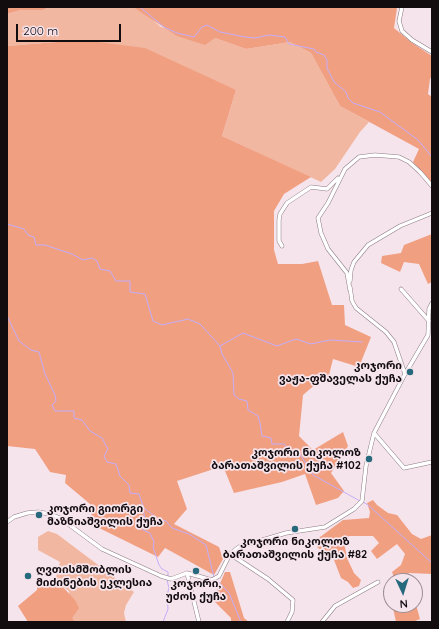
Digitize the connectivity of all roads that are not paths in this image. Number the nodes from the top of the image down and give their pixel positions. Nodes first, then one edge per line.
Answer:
1 (402, 7) edge
2 (432, 52) edge
3 (340, 177) junction
4 (432, 186) edge
5 (432, 213) edge
6 (282, 246) dead end
7 (350, 290) junction
8 (401, 290) dead end
9 (432, 303) edge
10 (429, 321) junction
11 (428, 335) junction
12 (432, 340) edge
13 (405, 374) junction
14 (374, 433) junction
15 (432, 462) edge
16 (7, 522) edge
17 (230, 554) junction
18 (187, 573) junction
19 (378, 582) dead end
20 (199, 622) edge
21 (287, 622) edge
22 (322, 622) edge

1 - 2 street
3 - 4 street
3 - 6 street
3 - 7 street
5 - 7 street
7 - 13 street
8 - 10 street
9 - 10 street
10 - 11 street
11 - 12 street
11 - 13 street
13 - 14 street
14 - 15 street
14 - 17 street
16 - 18 street
17 - 18 street
17 - 21 street
18 - 20 street
19 - 22 street

